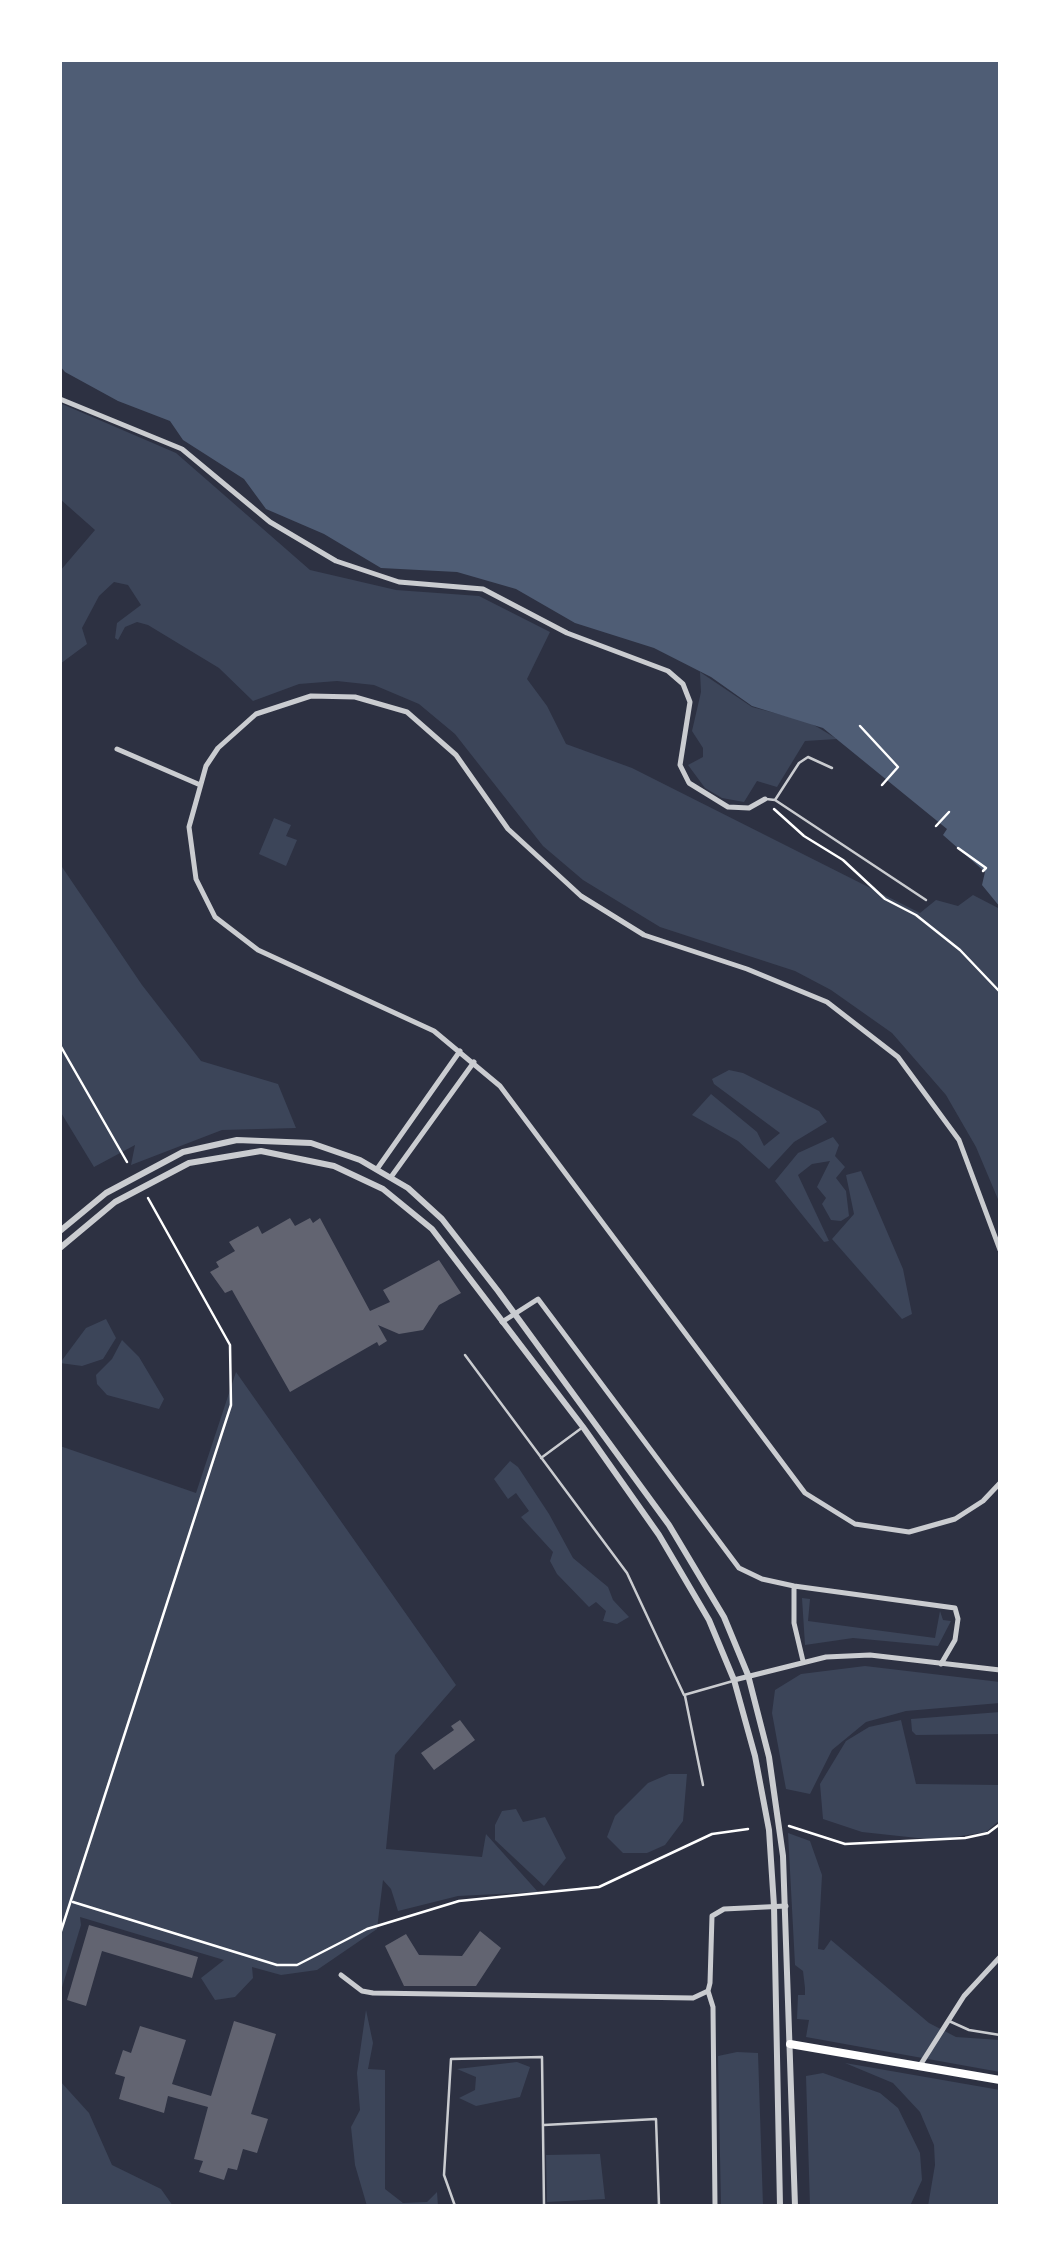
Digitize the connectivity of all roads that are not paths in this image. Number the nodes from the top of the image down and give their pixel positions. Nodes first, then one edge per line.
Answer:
1 (60, 399) edge
2 (117, 749) dead end
3 (832, 768) dead end
4 (198, 784) junction
5 (765, 800) joint
6 (775, 800) junction
7 (926, 900) dead end
8 (460, 1051) junction
9 (474, 1062) junction
10 (377, 1170) junction
11 (390, 1178) junction
12 (370, 1182) junction
13 (383, 1190) junction
14 (60, 1230) edge
15 (60, 1248) edge
16 (1000, 1250) edge
17 (514, 1312) junction
18 (502, 1322) junction
19 (466, 1355) dead end
20 (583, 1428) junction
21 (540, 1459) junction
22 (1000, 1483) edge
23 (794, 1586) junction
24 (804, 1661) junction
25 (941, 1664) junction
26 (1000, 1670) edge
27 (748, 1675) junction
28 (734, 1680) junction
29 (684, 1695) junction
30 (703, 1785) dead end
31 (774, 1906) junction
32 (786, 1906) junction
33 (1000, 1957) edge
34 (341, 1975) dead end
35 (708, 1991) junction
36 (948, 2021) junction
37 (1000, 2035) edge
38 (790, 2044) junction
39 (918, 2068) junction
40 (1000, 2080) edge
41 (542, 2125) junction
42 (455, 2206) edge
43 (544, 2206) edge
44 (658, 2206) edge
45 (714, 2206) edge
46 (780, 2206) edge
47 (795, 2206) edge

1 - 5 street
2 - 4 street
3 - 6 lane
4 - 8 street
4 - 16 street
5 - 6 lane
6 - 7 lane
8 - 9 street
8 - 10 street
9 - 11 street
9 - 22 street
10 - 11 street
10 - 12 street
10 - 14 street
11 - 13 street
11 - 17 street
12 - 13 street
12 - 15 street
13 - 18 street
17 - 18 street
17 - 23 street
17 - 27 street
18 - 20 street
19 - 21 lane
20 - 21 lane
20 - 28 street
21 - 29 lane
23 - 24 street
23 - 25 street
24 - 25 street
24 - 27 street
25 - 26 street
27 - 28 street
27 - 32 street
28 - 29 lane
28 - 31 street
29 - 30 lane
31 - 32 street
31 - 35 street
31 - 46 street
32 - 38 street
33 - 36 street
34 - 35 street
35 - 45 street
36 - 37 lane
36 - 39 street
38 - 39 main road
38 - 47 street
39 - 40 main road
41 - 42 lane
41 - 43 lane
41 - 44 lane

